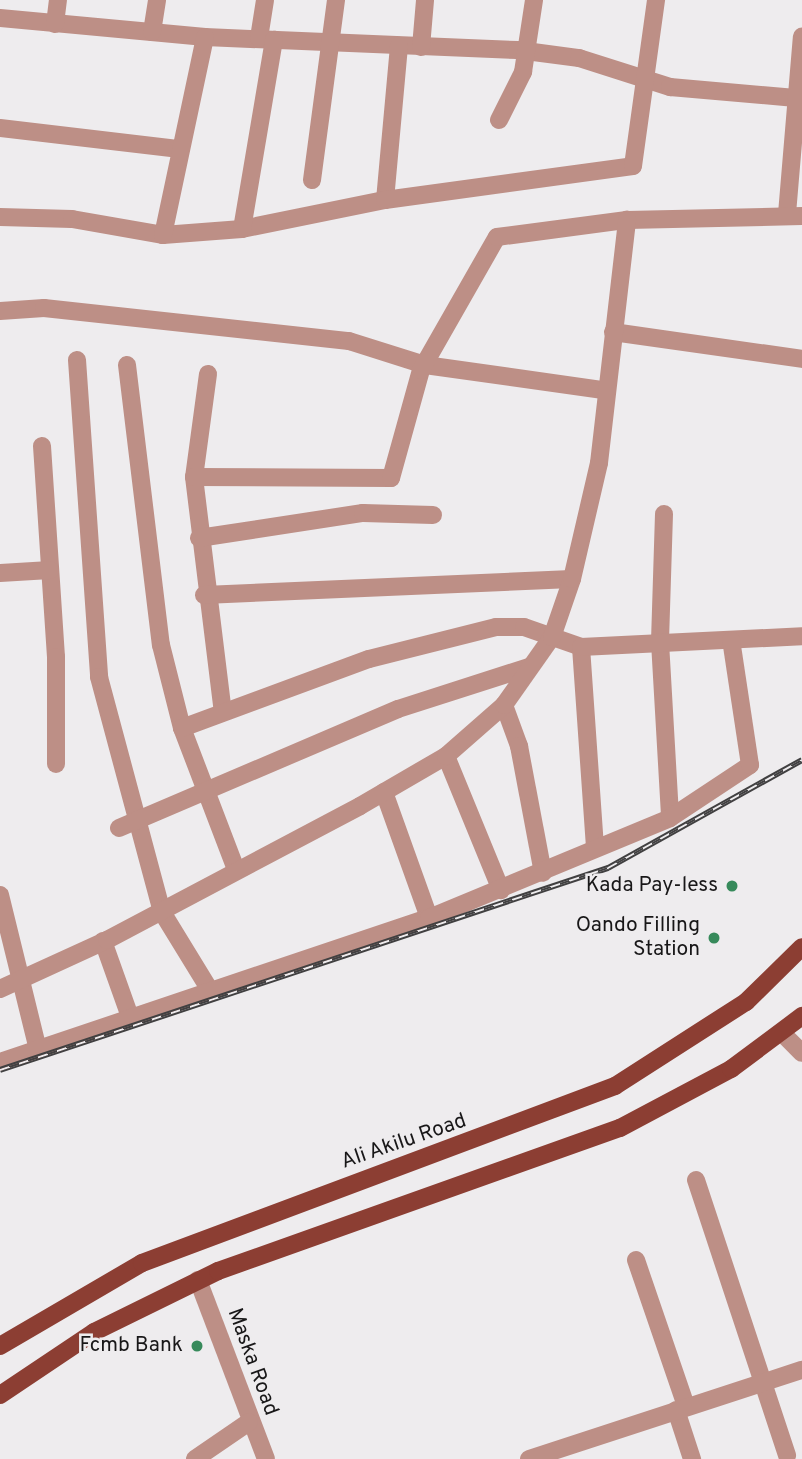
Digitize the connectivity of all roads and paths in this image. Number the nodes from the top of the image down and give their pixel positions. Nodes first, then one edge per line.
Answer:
1 (58, 0) edge
2 (157, 0) edge
3 (264, 0) edge
4 (336, 0) edge
5 (425, 0) edge
6 (534, 0) edge
7 (656, 0) edge
8 (0, 18) edge
9 (55, 24) junction
10 (152, 32) junction
11 (205, 37) junction
12 (802, 37) edge
13 (266, 39) junction
14 (328, 43) junction
15 (399, 46) junction
16 (421, 47) junction
17 (525, 51) junction
18 (644, 80) junction
19 (796, 98) junction
20 (499, 120) dead end
21 (0, 128) edge
22 (180, 149) junction
23 (312, 180) dead end
24 (385, 200) junction
25 (794, 215) edge
26 (0, 217) edge
27 (627, 220) junction
28 (242, 229) junction
29 (163, 235) junction
30 (0, 311) edge
31 (613, 332) junction
32 (802, 359) edge
33 (77, 360) dead end
34 (127, 365) dead end
35 (425, 365) junction
36 (208, 374) dead end
37 (603, 390) junction
38 (42, 446) dead end
39 (194, 477) junction
40 (664, 514) dead end
41 (433, 515) dead end
42 (199, 538) junction
43 (50, 570) junction
44 (0, 573) edge
45 (572, 579) junction
46 (204, 595) junction
47 (802, 636) edge
48 (552, 638) junction
49 (731, 640) junction
50 (660, 642) junction
51 (581, 647) junction
52 (529, 667) junction
53 (504, 705) junction
54 (223, 712) junction
55 (182, 728) junction
56 (446, 756) junction
57 (56, 764) dead end
58 (384, 792) junction
59 (208, 794) junction
60 (670, 818) junction
61 (126, 827) junction
62 (595, 848) junction
63 (235, 867) junction
64 (543, 873) junction
65 (501, 890) junction
66 (0, 895) edge
67 (162, 912) junction
68 (429, 918) junction
69 (103, 942) junction
70 (802, 947) edge
71 (8, 984) edge
72 (211, 992) junction
73 (802, 1016) edge
74 (130, 1017) junction
75 (782, 1033) junction
76 (38, 1050) junction
77 (802, 1053) edge
78 (0, 1062) edge
79 (696, 1180) dead end
80 (636, 1260) dead end
81 (198, 1280) junction
82 (0, 1346) edge
83 (802, 1370) edge
84 (762, 1383) junction
85 (0, 1395) edge
86 (681, 1408) junction
87 (249, 1422) junction
88 (787, 1455) dead end
89 (195, 1459) edge
90 (266, 1459) edge
91 (529, 1459) edge
92 (692, 1459) edge

1 - 9 street
2 - 10 street
3 - 13 street
4 - 14 street
5 - 16 street
6 - 17 street
7 - 18 street
8 - 9 street
9 - 10 street
10 - 11 street
11 - 13 street
11 - 22 street
12 - 19 street
13 - 14 street
13 - 28 street
14 - 15 street
14 - 23 street
15 - 16 street
15 - 24 street
16 - 17 street
17 - 18 street
17 - 20 street
18 - 19 street
18 - 24 street
19 - 25 street
21 - 22 street
22 - 29 street
24 - 28 street
25 - 27 street
26 - 29 street
27 - 31 street
27 - 35 street
28 - 29 street
30 - 35 street
31 - 32 street
31 - 37 street
33 - 61 street
34 - 55 street
35 - 37 street
35 - 39 street
36 - 39 street
37 - 45 street
38 - 43 street
39 - 42 street
40 - 50 street
41 - 42 street
42 - 46 street
43 - 44 street
43 - 57 street
45 - 46 street
45 - 48 street
46 - 54 street
47 - 49 street
48 - 51 street
48 - 52 street
48 - 54 street
49 - 50 street
49 - 60 street
50 - 51 street
50 - 60 street
51 - 62 street
52 - 53 street
52 - 59 street
53 - 56 street
53 - 64 street
54 - 55 street
55 - 59 street
56 - 58 street
56 - 65 street
58 - 63 street
58 - 68 street
59 - 61 street
59 - 63 street
60 - 62 street
61 - 67 street
62 - 64 street
63 - 67 street
64 - 65 street
65 - 68 street
66 - 71 street
67 - 69 street
67 - 72 street
68 - 72 street
69 - 71 street
69 - 74 street
70 - 82 main road, Ali Akilu Road
71 - 76 street
72 - 74 street
73 - 75 main road
74 - 76 street
75 - 77 street
75 - 81 main road
76 - 78 street
79 - 84 street
80 - 86 street
81 - 85 main road
81 - 87 street, Maska Road
83 - 84 street
84 - 86 street
84 - 88 street
86 - 91 street
86 - 92 street
87 - 89 street
87 - 90 street, Maska Road

